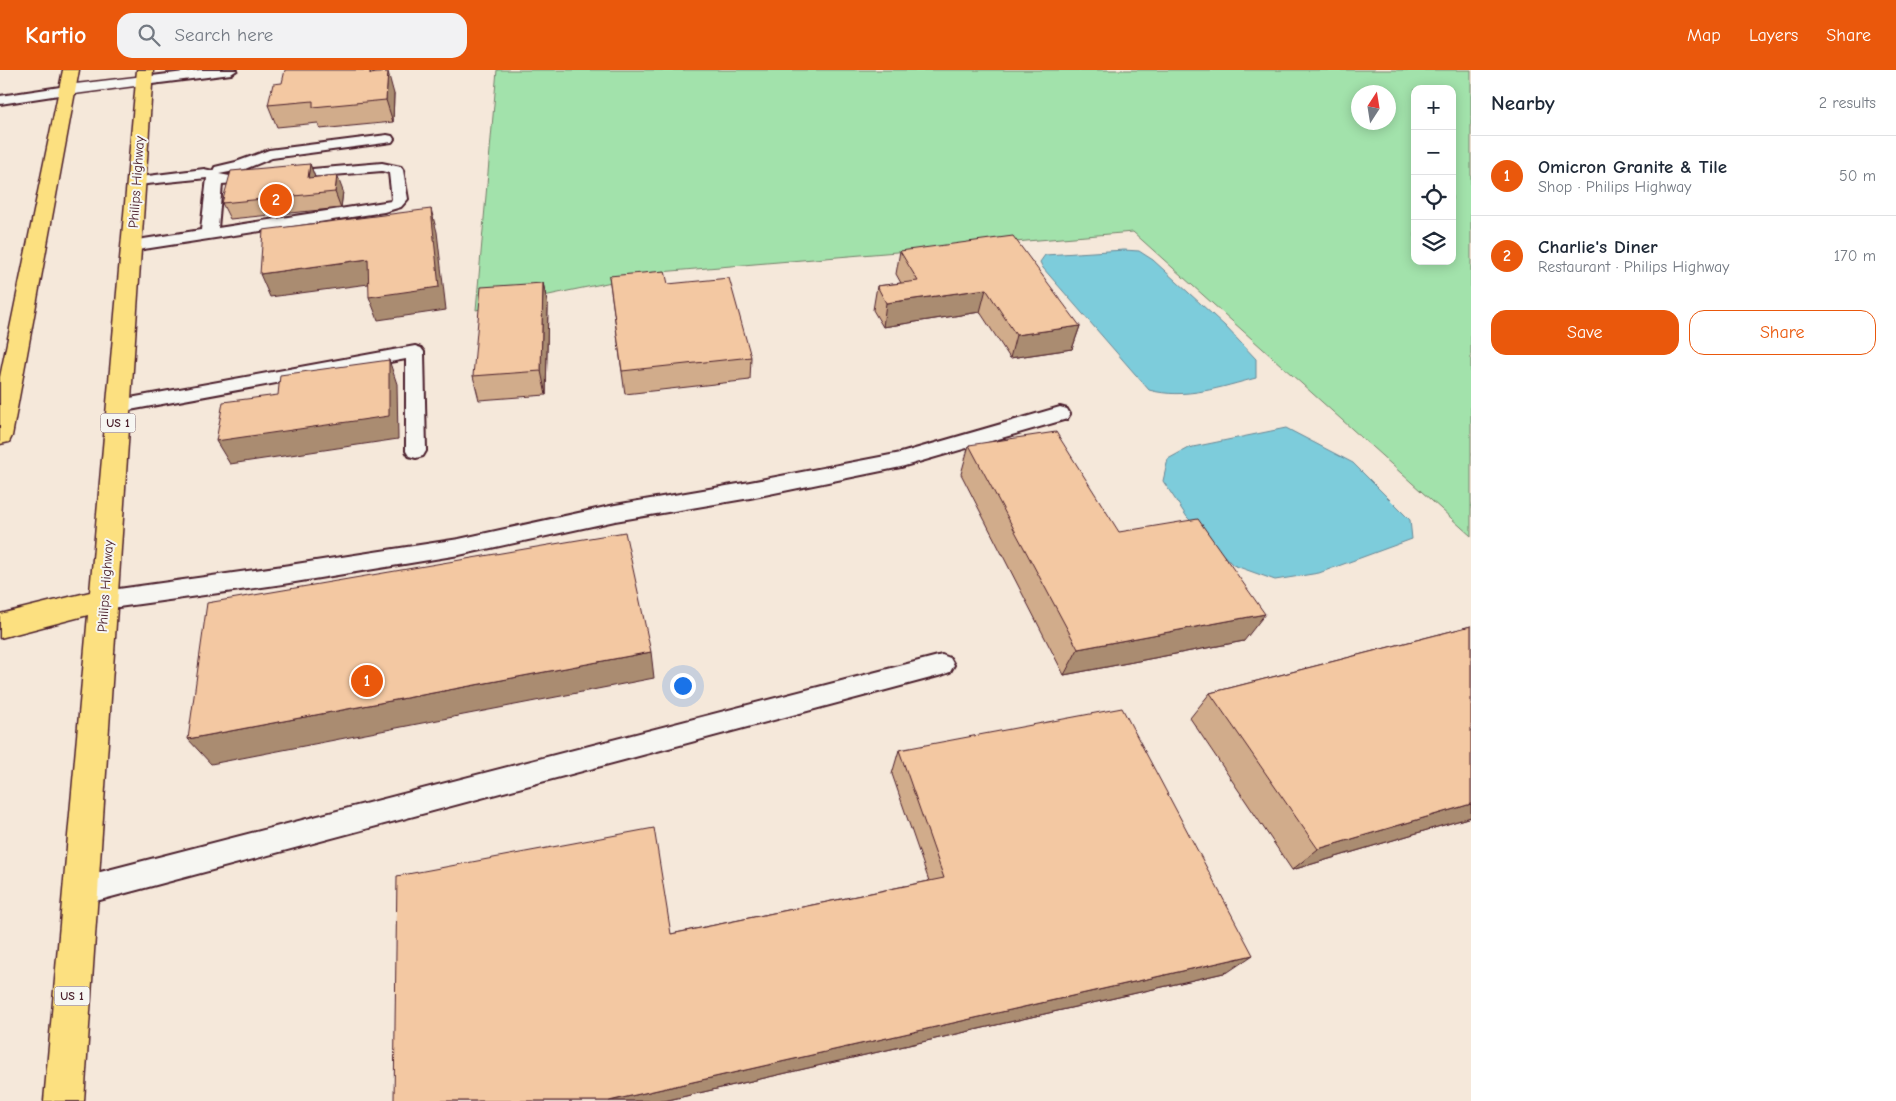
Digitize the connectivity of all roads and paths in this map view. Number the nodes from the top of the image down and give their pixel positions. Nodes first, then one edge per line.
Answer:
1 (71, 70) edge
2 (231, 70) edge
3 (144, 76) edge
4 (66, 90) junction
5 (0, 100) edge
6 (387, 139) dead end
7 (209, 176) junction
8 (136, 181) junction
9 (209, 234) junction
10 (132, 246) junction
11 (119, 406) junction
12 (1060, 414) dead end
13 (0, 436) edge
14 (416, 451) dead end
15 (104, 600) junction
16 (0, 626) edge
17 (942, 665) dead end
18 (81, 891) junction
19 (64, 1101) edge

1 - 4 main road
2 - 3 lane
3 - 4 street
3 - 8 main road, Philips Highway / US 1
4 - 5 lane
4 - 13 main road
6 - 7 lane
7 - 8 lane
7 - 9 lane
7 - 9 lane
8 - 10 main road, Philips Highway / US 1
9 - 10 lane
10 - 11 main road, Philips Highway / US 1
11 - 14 lane
11 - 15 main road, Philips Highway / US 1
12 - 15 lane
15 - 16 main road
15 - 18 main road, Philips Highway / US 1
17 - 18 lane
18 - 19 main road, Philips Highway / US 1

